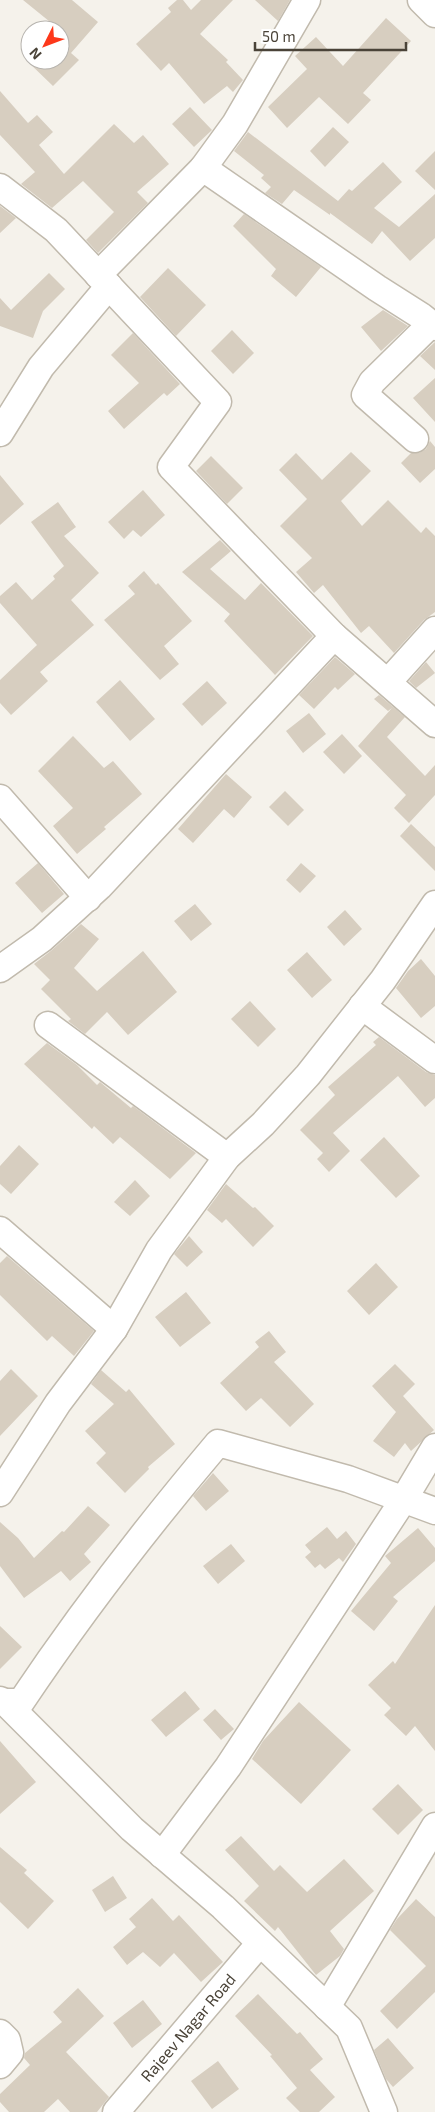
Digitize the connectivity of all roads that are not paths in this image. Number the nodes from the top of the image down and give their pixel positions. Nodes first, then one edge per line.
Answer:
1 (307, 0) edge
2 (421, 0) edge
3 (435, 14) edge
4 (203, 168) junction
5 (0, 187) edge
6 (104, 280) junction
7 (431, 317) edge
8 (0, 432) edge
9 (416, 439) dead end
10 (435, 630) edge
11 (334, 636) junction
12 (388, 682) junction
13 (435, 724) edge
14 (0, 798) edge
15 (88, 898) junction
16 (435, 904) edge
17 (0, 969) edge
18 (362, 1006) junction
19 (48, 1025) dead end
20 (435, 1060) edge
21 (227, 1157) junction
22 (0, 1230) edge
23 (114, 1328) junction
24 (435, 1447) edge
25 (0, 1493) edge
26 (404, 1499) junction
27 (435, 1511) edge
28 (2, 1701) edge
29 (435, 1826) edge
30 (162, 1855) junction
31 (260, 1943) junction
32 (327, 2007) junction
33 (0, 2033) edge
34 (0, 2066) edge
35 (116, 2112) edge
36 (384, 2112) edge

1 - 4 street
2 - 3 street
4 - 6 street
4 - 7 street
5 - 6 street
6 - 8 street
6 - 11 street
7 - 9 street
10 - 12 street
11 - 12 street
11 - 15 street
12 - 13 street
14 - 15 street
15 - 17 street
16 - 18 street
18 - 20 street
18 - 21 street
19 - 21 street
21 - 23 street
22 - 23 street
23 - 25 street
24 - 26 street
26 - 27 street
26 - 28 street
26 - 30 street
28 - 30 street
29 - 32 street
30 - 31 street
31 - 32 street
31 - 35 street, Rajeev Nagar Road
32 - 36 street
33 - 34 street

